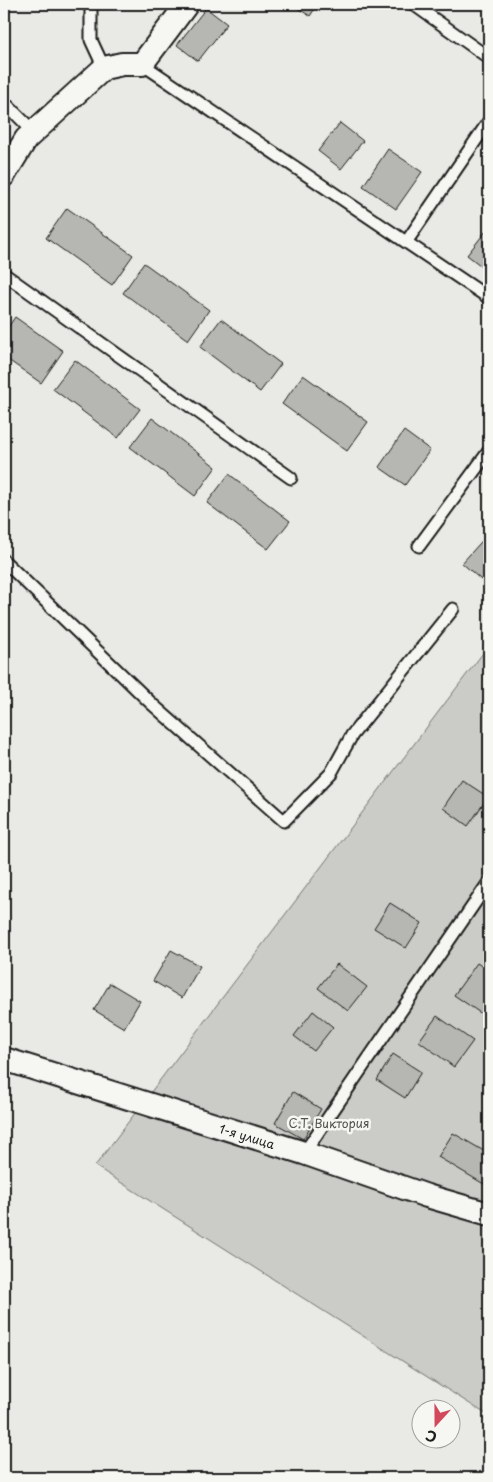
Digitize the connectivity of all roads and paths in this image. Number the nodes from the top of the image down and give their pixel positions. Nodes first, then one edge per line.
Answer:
1 (91, 4) edge
2 (187, 4) edge
3 (413, 4) edge
4 (489, 58) edge
5 (142, 64) junction
6 (104, 68) junction
7 (4, 102) edge
8 (489, 121) edge
9 (34, 132) junction
10 (4, 175) edge
11 (408, 241) junction
12 (4, 274) edge
13 (489, 298) edge
14 (489, 451) edge
15 (291, 478) dead end
16 (420, 546) dead end
17 (4, 561) edge
18 (453, 609) dead end
19 (489, 882) edge
20 (4, 1059) edge
21 (304, 1153) junction
22 (489, 1214) edge

1 - 6 lane
2 - 5 street
3 - 4 lane
5 - 6 street
5 - 11 lane
6 - 9 street
7 - 9 lane
8 - 11 lane
9 - 10 street
11 - 13 lane
12 - 15 lane
14 - 16 lane
17 - 18 lane
19 - 21 lane
20 - 21 street, 1-я улица
21 - 22 street, 1-я улица

